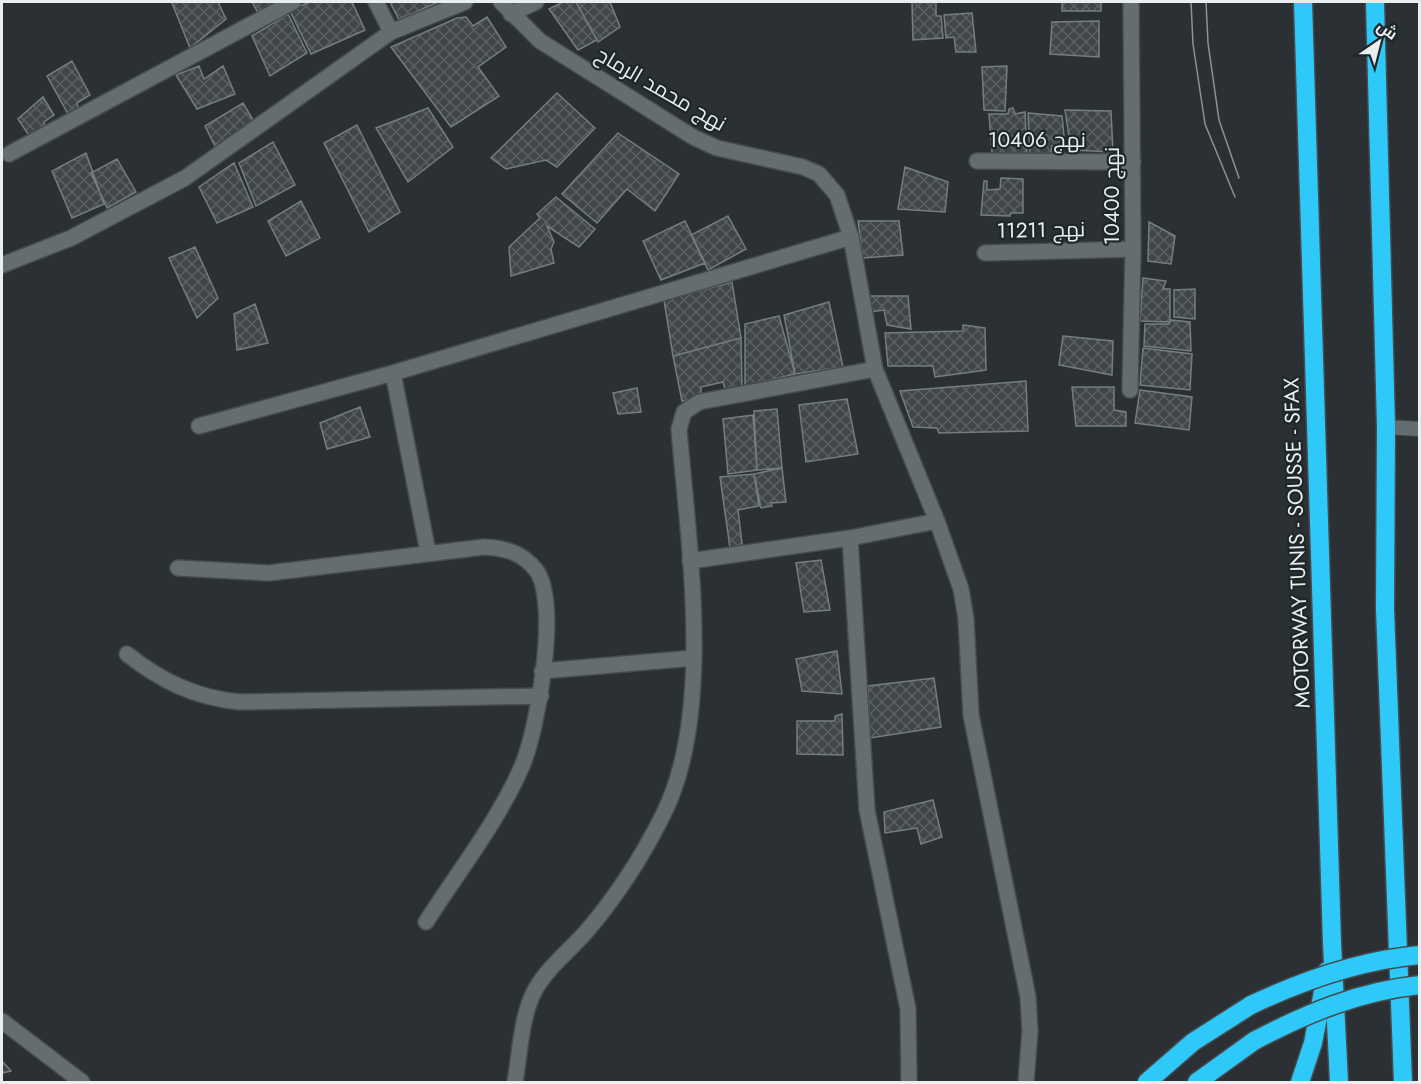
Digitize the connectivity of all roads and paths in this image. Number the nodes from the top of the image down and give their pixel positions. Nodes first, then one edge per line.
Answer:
1 (293, 2) edge
2 (376, 2) edge
3 (465, 2) edge
4 (501, 2) edge
5 (536, 2) edge
6 (1131, 2) edge
7 (1303, 2) edge
8 (1375, 2) edge
9 (511, 14) junction
10 (391, 32) junction
11 (9, 154) dead end
12 (977, 161) dead end
13 (1133, 162) junction
14 (850, 237) junction
15 (1133, 249) junction
16 (985, 253) dead end
17 (2, 265) edge
18 (875, 369) junction
19 (393, 373) junction
20 (1130, 390) dead end
21 (199, 426) dead end
22 (1386, 427) junction
23 (1419, 429) edge
24 (937, 521) junction
25 (850, 538) junction
26 (428, 552) junction
27 (690, 561) junction
28 (178, 568) dead end
29 (127, 654) dead end
30 (694, 658) junction
31 (542, 671) junction
32 (541, 696) junction
33 (426, 922) dead end
34 (1332, 943) junction
35 (1419, 955) edge
36 (1419, 985) edge
37 (2, 1021) edge
38 (82, 1083) edge
39 (515, 1083) edge
40 (909, 1083) edge
41 (1026, 1083) edge
42 (1147, 1083) edge
43 (1197, 1083) edge
44 (1300, 1083) edge
45 (1339, 1083) edge
46 (1403, 1083) edge

1 - 11 street
2 - 10 street
3 - 10 street
4 - 9 street, نهج محمد الرماح
5 - 9 street
6 - 13 street, نهج 10400
7 - 34 highway, MOTORWAY TUNIS - SOUSSE - SFAX
8 - 22 highway
9 - 14 street, نهج محمد الرماح
10 - 17 street
12 - 13 street, نهج 10406
13 - 15 street, نهج 10400
14 - 18 street, نهج محمد الرماح
14 - 19 street
15 - 16 street, نهج 11211
15 - 20 street, نهج 10400
18 - 24 street, نهج محمد الرماح
18 - 27 street
19 - 21 street
19 - 26 street
22 - 23 lane
22 - 46 highway
24 - 25 street
24 - 41 street, نهج محمد الرماح
25 - 27 street
25 - 40 street
26 - 28 street
26 - 31 street
27 - 30 street
29 - 32 street
30 - 31 street
30 - 39 street
31 - 32 street
32 - 33 street
34 - 44 highway
34 - 45 highway, MOTORWAY TUNIS - SOUSSE - SFAX
35 - 42 highway, bridge
36 - 43 highway, bridge
37 - 38 street

